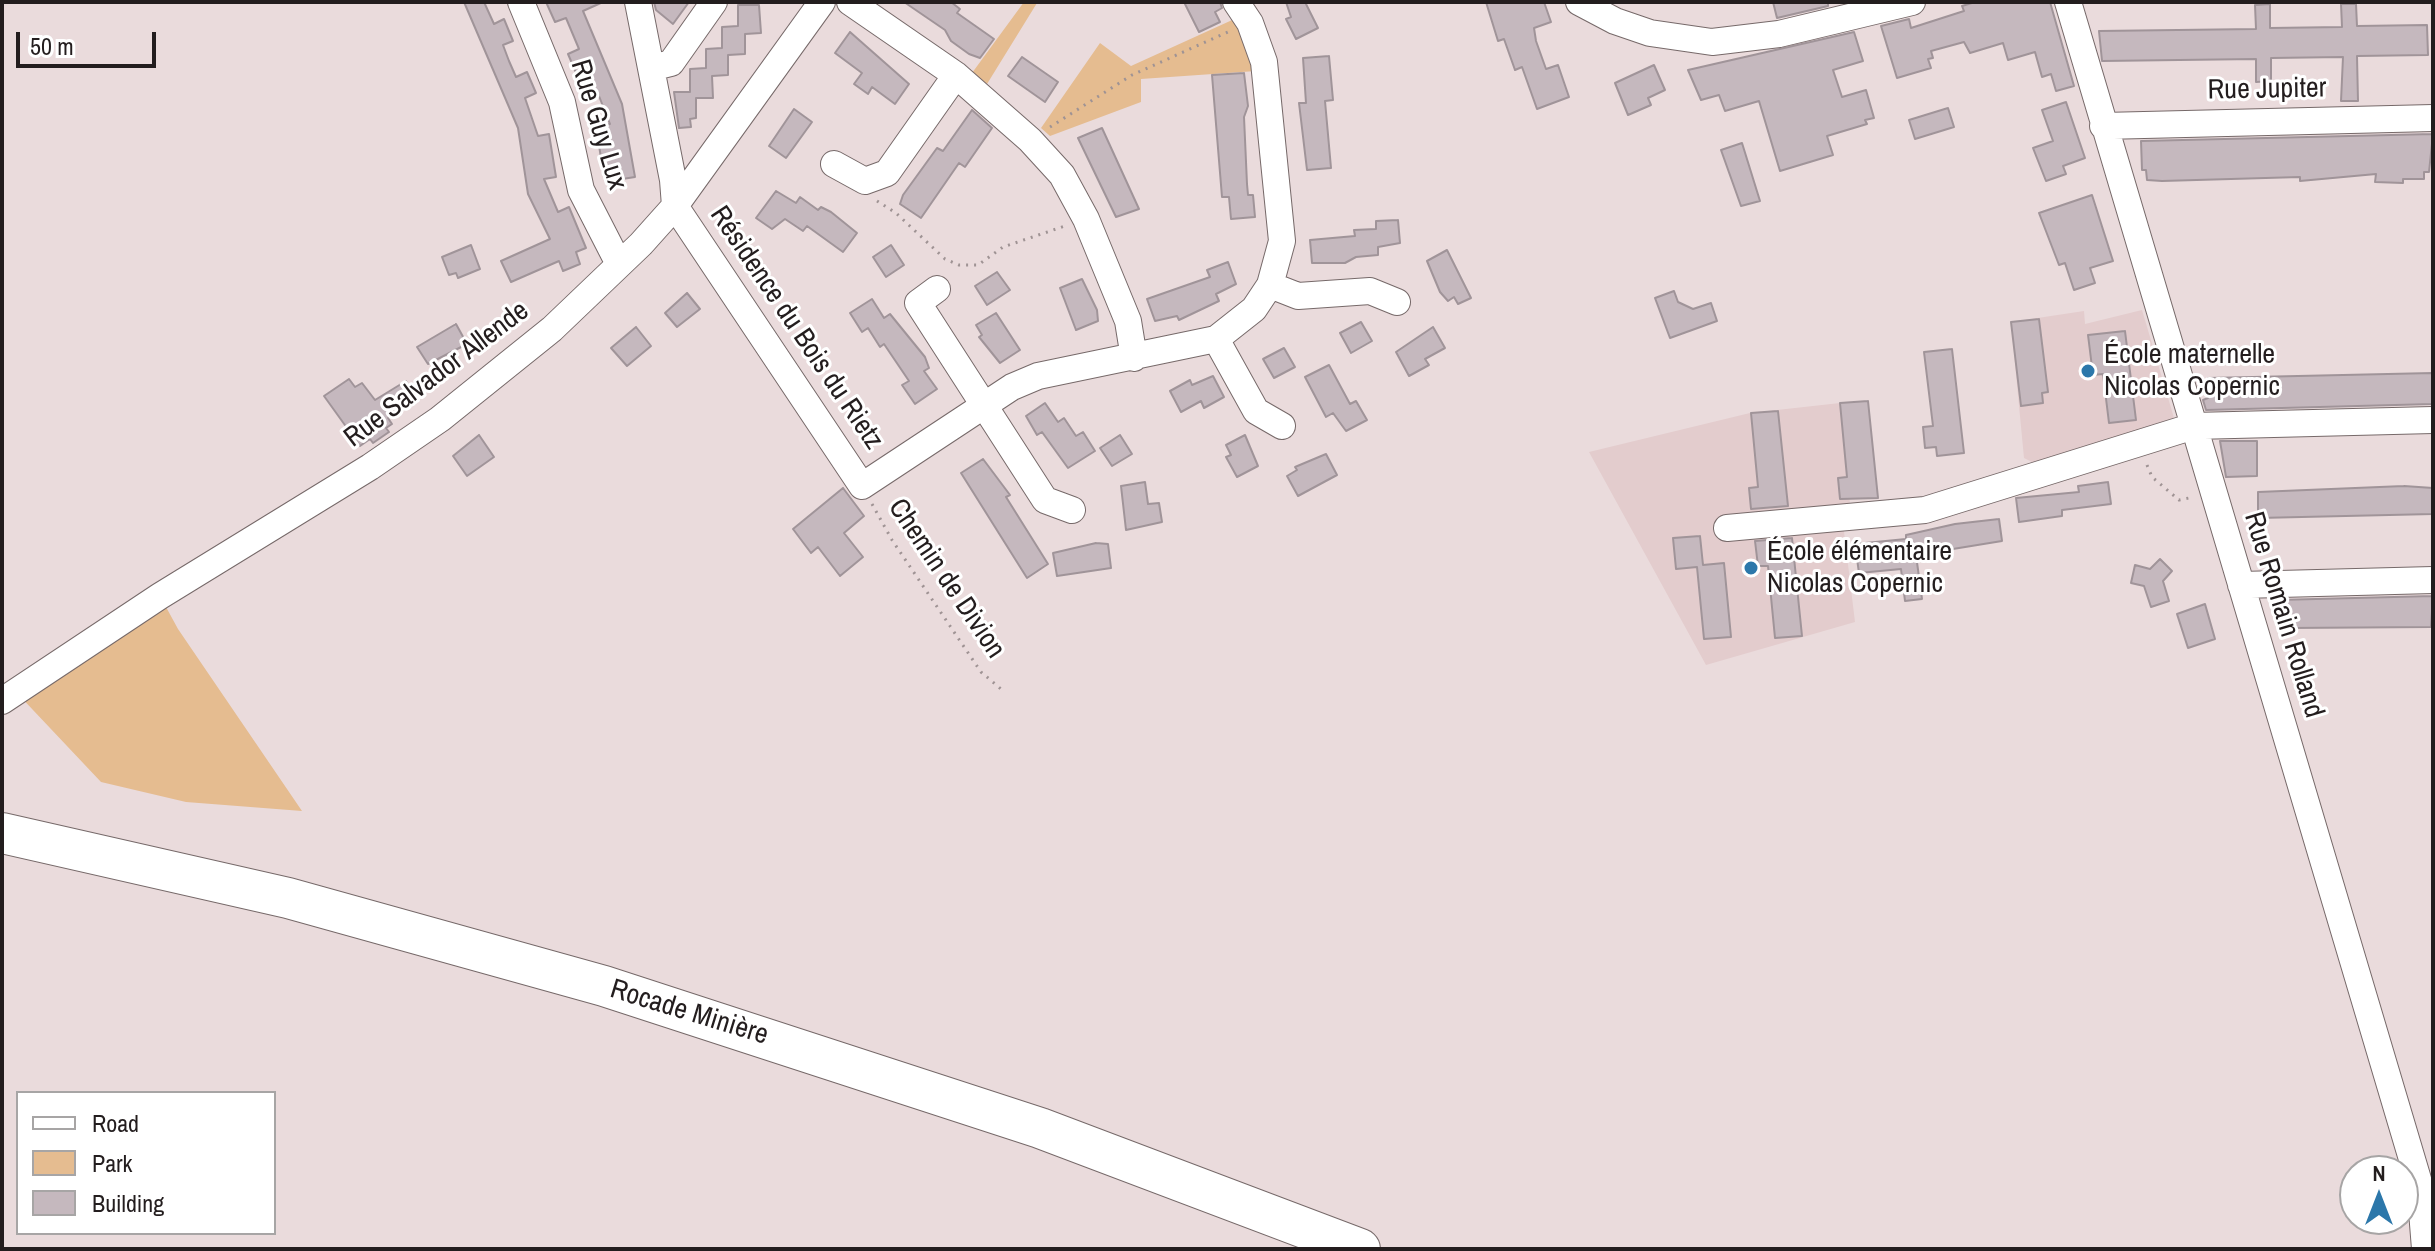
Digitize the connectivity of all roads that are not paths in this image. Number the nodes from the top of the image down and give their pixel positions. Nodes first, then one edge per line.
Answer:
1 (521, 2) edge
2 (638, 2) edge
3 (714, 2) edge
4 (822, 2) edge
5 (850, 2) edge
6 (1579, 2) edge
7 (1912, 2) edge
8 (2068, 2) edge
9 (1243, 12) edge
10 (651, 68) junction
11 (956, 75) junction
12 (2433, 118) edge
13 (2103, 126) junction
14 (834, 164) dead end
15 (675, 206) junction
16 (619, 264) junction
17 (1270, 285) junction
18 (937, 289) dead end
19 (1397, 302) dead end
20 (1216, 339) junction
21 (1134, 358) junction
22 (982, 406) junction
23 (2433, 420) edge
24 (1282, 426) dead end
25 (2194, 426) junction
26 (1072, 510) dead end
27 (1727, 528) dead end
28 (2433, 580) edge
29 (2241, 585) junction
30 (2, 701) edge
31 (2, 833) edge
32 (2, 848) edge
33 (1310, 1249) edge
34 (1360, 1249) edge
35 (2425, 1249) edge

1 - 16 street, Rue Guy Lux
2 - 10 street
3 - 10 street
4 - 15 street, Rue Salvador Allende
5 - 11 street
6 - 7 street
8 - 13 street, Rue Romain Rolland
9 - 17 street, Résidence du Bois du Rietz
10 - 15 street
11 - 14 street
11 - 21 street
12 - 13 street, Rue Jupiter
13 - 25 street, Rue Romain Rolland
15 - 16 street, Rue Salvador Allende
15 - 22 street, Résidence du Bois du Rietz
16 - 30 street, Rue Salvador Allende
17 - 19 street
17 - 20 street, Résidence du Bois du Rietz
18 - 22 street
20 - 21 street, Résidence du Bois du Rietz
20 - 24 street
21 - 22 street, Résidence du Bois du Rietz
22 - 26 street
23 - 25 street
25 - 27 street
25 - 29 street, Rue Romain Rolland
28 - 29 street
29 - 35 street, Rue Romain Rolland
31 - 34 highway, Rocade Minière
32 - 33 highway, Rocade Minière

